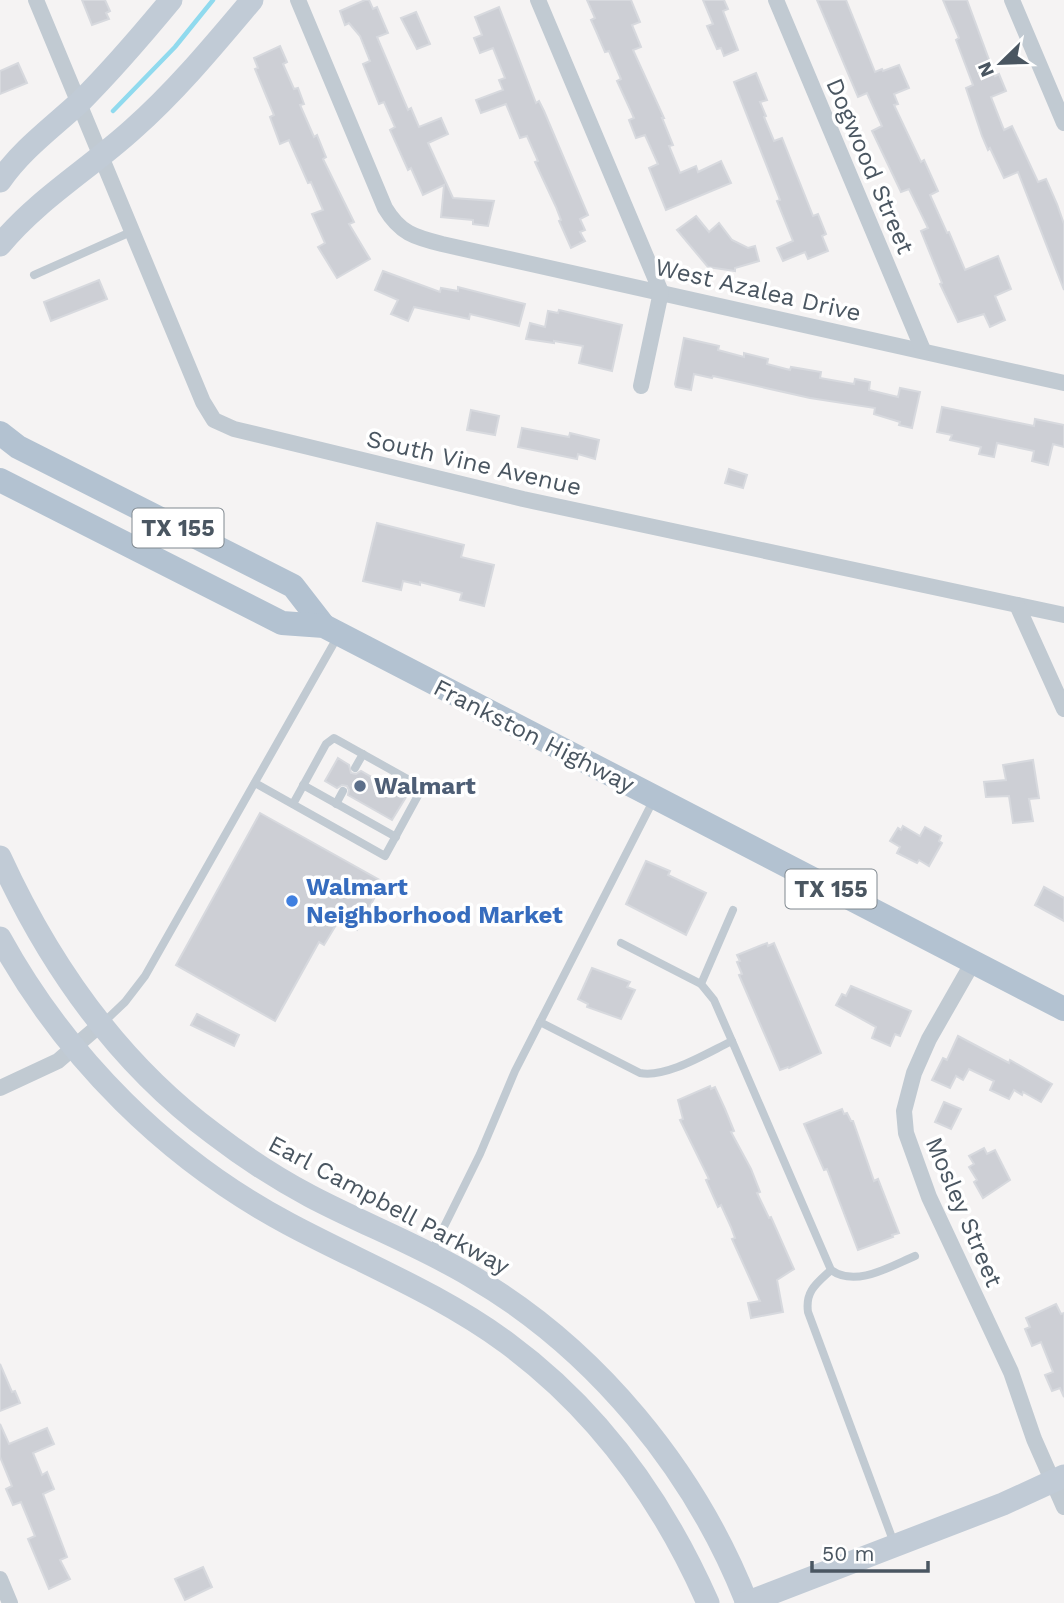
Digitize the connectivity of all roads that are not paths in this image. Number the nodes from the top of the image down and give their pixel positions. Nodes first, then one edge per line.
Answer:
1 (36, 0) edge
2 (171, 0) edge
3 (252, 0) edge
4 (298, 0) edge
5 (538, 0) edge
6 (776, 0) edge
7 (1012, 0) edge
8 (79, 103) junction
9 (1064, 123) edge
10 (101, 154) junction
11 (0, 181) edge
12 (133, 231) junction
13 (0, 245) edge
14 (34, 275) dead end
15 (661, 292) junction
16 (923, 350) junction
17 (1064, 383) edge
18 (642, 386) dead end
19 (6, 439) edge
20 (0, 480) edge
21 (1017, 605) junction
22 (1064, 615) edge
23 (331, 630) junction
24 (1064, 709) edge
25 (363, 754) junction
26 (355, 768) dead end
27 (255, 783) junction
28 (303, 785) junction
29 (343, 791) dead end
30 (654, 798) junction
31 (293, 804) junction
32 (336, 804) junction
33 (396, 837) junction
34 (3, 872) edge
35 (733, 910) dead end
36 (0, 938) edge
37 (621, 943) dead end
38 (973, 962) junction
39 (701, 984) junction
40 (1064, 1009) edge
41 (540, 1022) junction
42 (102, 1024) junction
43 (732, 1041) junction
44 (74, 1048) junction
45 (0, 1088) edge
46 (431, 1253) junction
47 (915, 1256) dead end
48 (831, 1270) junction
49 (416, 1286) junction
50 (1058, 1479) edge
51 (1064, 1507) edge
52 (895, 1545) junction
53 (0, 1579) edge
54 (10, 1603) edge
55 (708, 1603) edge
56 (747, 1603) edge

1 - 8 street, South Vine Avenue
2 - 8 main road
3 - 10 main road
4 - 15 street, West Azalea Drive
5 - 15 street
6 - 16 street, Dogwood Street
7 - 9 street
8 - 10 street, South Vine Avenue
8 - 11 main road
10 - 12 street, South Vine Avenue
10 - 13 main road
12 - 14 lane
12 - 21 street, South Vine Avenue
15 - 16 street, West Azalea Drive
15 - 18 street
16 - 17 street, West Azalea Drive
19 - 23 main road, TX 155
20 - 23 main road, Frankston Highway / TX 155
21 - 22 street, South Vine Avenue
21 - 24 street
23 - 27 lane
23 - 30 main road, Frankston Highway / TX 155
25 - 26 lane
25 - 28 lane
25 - 33 lane
27 - 31 lane
27 - 42 lane
28 - 31 lane
28 - 32 lane
29 - 32 lane
30 - 38 main road, Frankston Highway / TX 155
30 - 41 lane
31 - 33 lane
32 - 33 lane
34 - 42 main road, Earl Campbell Parkway
35 - 39 lane
36 - 44 main road
37 - 39 lane
38 - 40 main road, Frankston Highway / TX 155
38 - 50 street, Mosley Street
39 - 43 lane
41 - 43 lane
41 - 46 lane
42 - 44 street
42 - 46 main road, Earl Campbell Parkway
43 - 48 lane
44 - 45 street
44 - 49 main road
46 - 49 main road
46 - 56 main road, Earl Campbell Parkway
47 - 48 lane
48 - 52 lane
49 - 55 main road
50 - 51 street, Mosley Street
50 - 52 main road
52 - 56 main road
53 - 54 street

